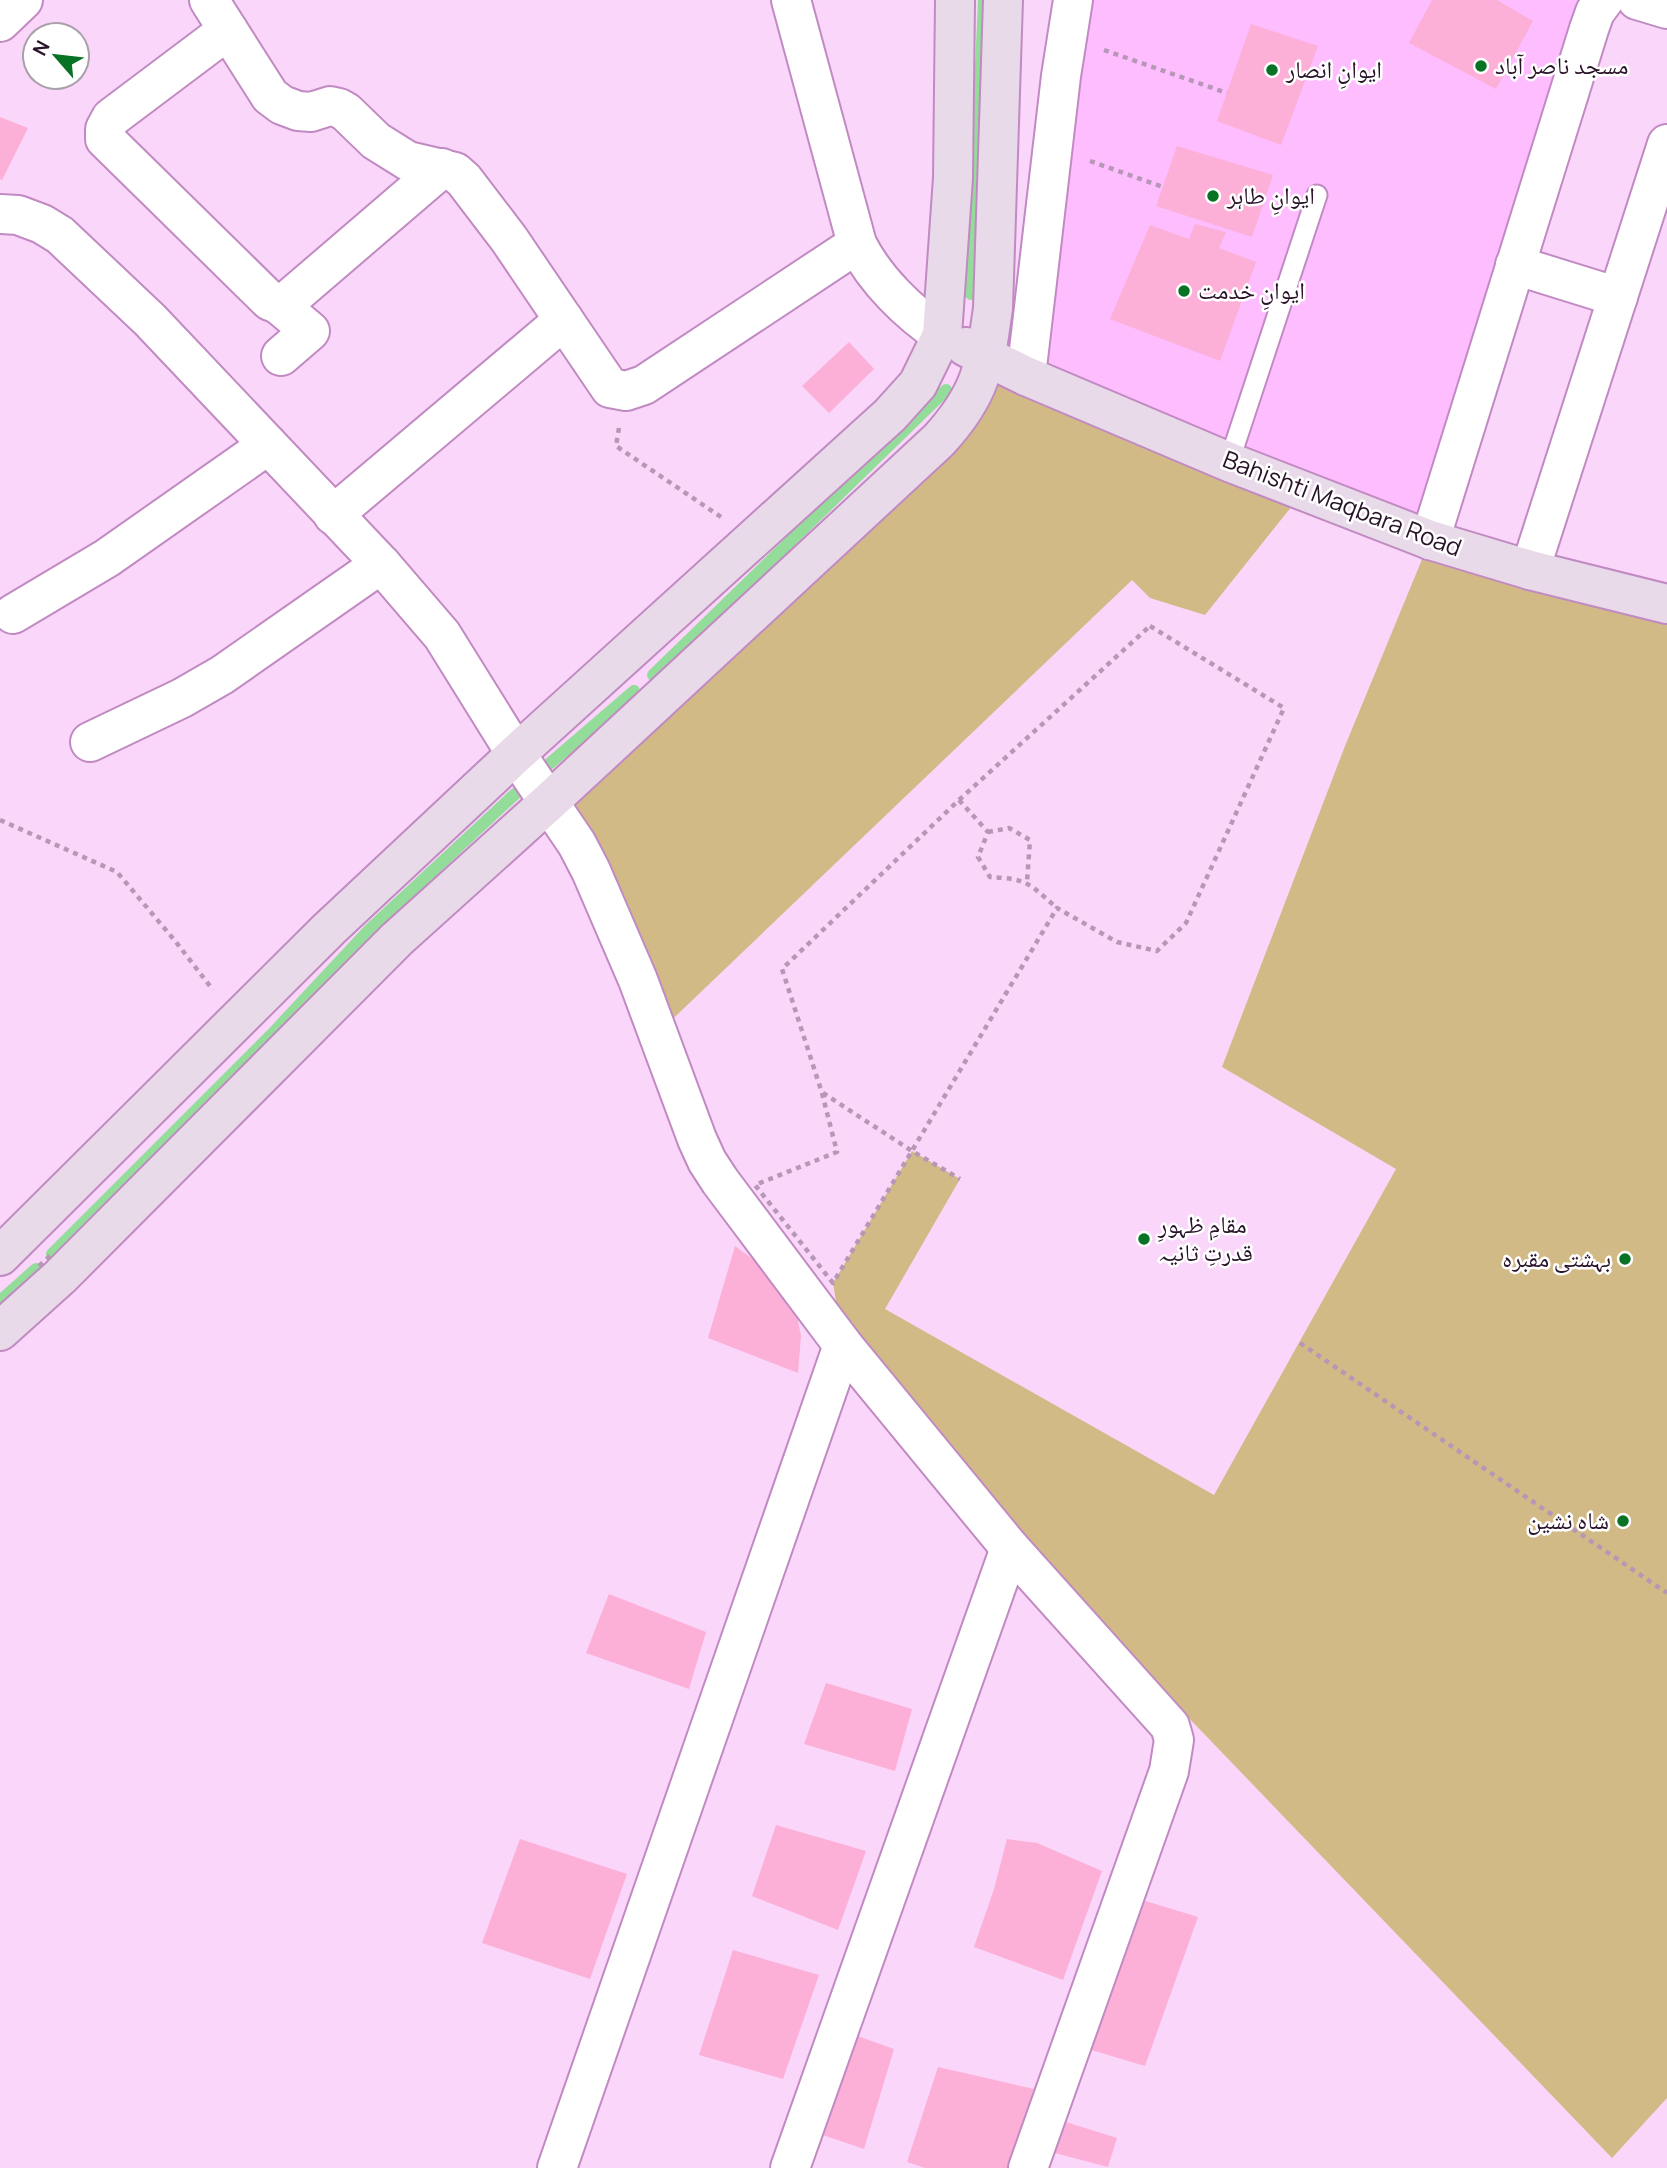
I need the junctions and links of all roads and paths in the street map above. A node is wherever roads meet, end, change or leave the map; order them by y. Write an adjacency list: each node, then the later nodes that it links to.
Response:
1 (23, 0): 10 (street)
2 (791, 0): 18 (street)
3 (955, 0): 23 (street)
4 (1003, 0): 25 (street)
5 (1604, 0): 19 (street)
6 (1637, 0): 7 (street)
7 (1667, 9)
8 (219, 15): 14 (street); 21 (street)
9 (1070, 18): 11 (path); 13 (street)
10 (0, 22)
11 (1227, 93)
12 (1667, 144): 20 (street)
13 (1053, 147): 15 (path); 26 (street)
14 (442, 168): 21 (street); 22 (street)
15 (1163, 187)
16 (1317, 195): 29 (lane)
17 (0, 214): 28 (street)
18 (862, 253): 23 (street); 27 (street)
19 (1515, 265): 20 (street); 32 (street)
20 (1618, 297): 34 (street)
21 (278, 304): 24 (street)
22 (564, 320): 27 (street); 30 (street)
23 (930, 327): 25 (street, Bahishti Maqbara Road); 31 (street)
24 (281, 356)
25 (986, 358): 26 (street, Bahishti Maqbara Road); 40 (street)
26 (1026, 376): 29 (street, Bahishti Maqbara Road)
27 (626, 391): 31 (path)
28 (268, 445): 30 (street); 36 (street)
29 (1229, 462): 32 (street, Bahishti Maqbara Road)
30 (333, 515): 33 (street)
31 (753, 540): 38 (street)
32 (1430, 540): 34 (street, Bahishti Maqbara Road)
33 (381, 564): 37 (street); 38 (street)
34 (1530, 570): 35 (street, Bahishti Maqbara Road)
35 (1667, 604)
36 (13, 614)
37 (90, 742)
38 (516, 754): 40 (street); 45 (street)
39 (959, 800): 42 (path); 44 (path); 46 (path)
40 (550, 801): 49 (street); 52 (street)
41 (0, 820): 45 (path)
42 (988, 832): 43 (path); 43 (path)
43 (1027, 882): 44 (path)
44 (1057, 908): 47 (path)
45 (237, 1022): 49 (street)
46 (822, 1093): 47 (path); 47 (path)
47 (912, 1151): 48 (path)
48 (960, 1179)
49 (35, 1258): 50 (street)
50 (0, 1331)
51 (1300, 1342): 54 (path)
52 (843, 1345): 53 (street); 55 (street)
53 (1010, 1548): 56 (street); 57 (street)
54 (1667, 1593)
55 (557, 2168)
56 (790, 2168)
57 (1028, 2168)

